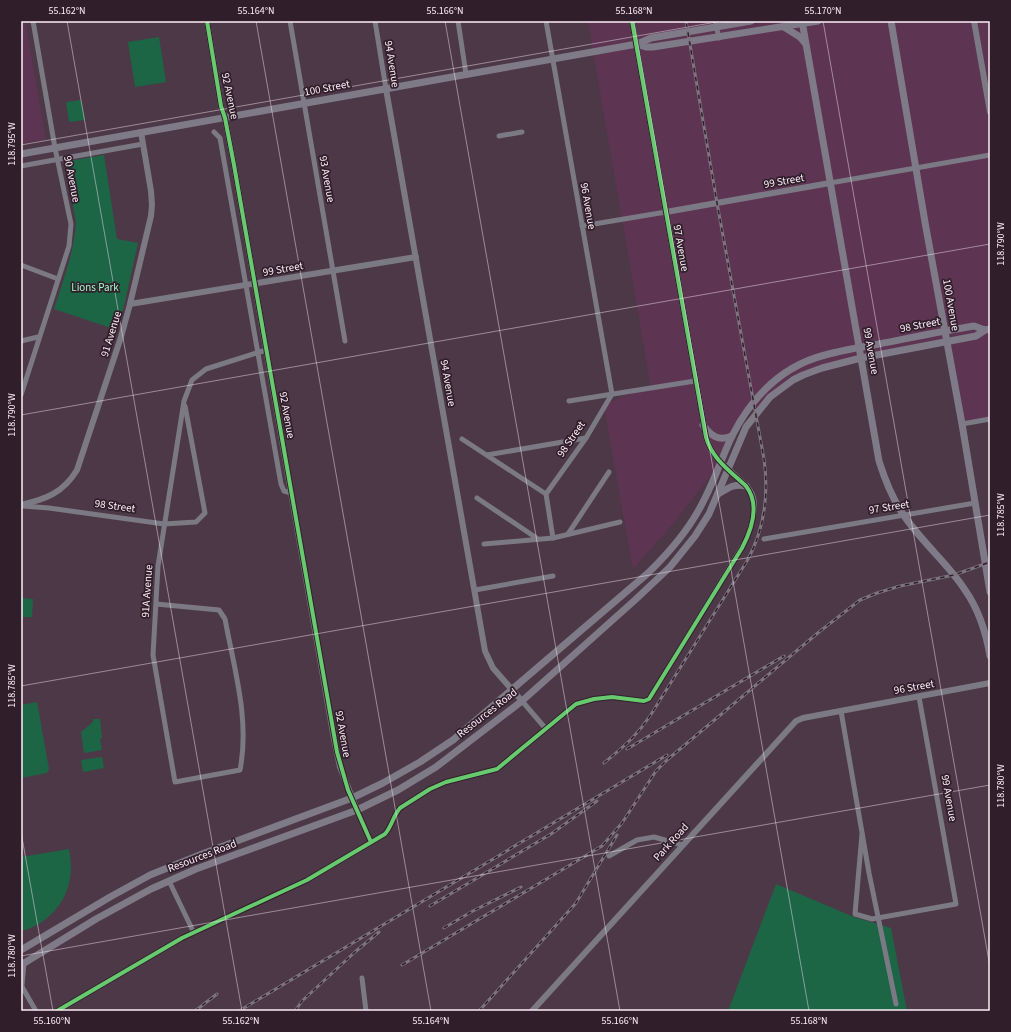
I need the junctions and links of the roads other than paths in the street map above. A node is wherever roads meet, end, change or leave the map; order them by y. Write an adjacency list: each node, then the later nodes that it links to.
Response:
1 (33, 21): 29 (street, 90 Avenue)
2 (206, 21): 23 (street, 92 Avenue)
3 (290, 21): 21 (street, 93 Avenue)
4 (375, 21): 20 (street, 94 Avenue)
5 (458, 21): 19 (street)
6 (546, 21): 18 (street, 96 Avenue)
7 (632, 21): 16 (street, 97 Avenue)
8 (751, 21): 13 (main road, 100 Street)
9 (818, 21): 12 (main road, 100 Street)
10 (891, 21): 34 (main road, 100 Avenue)
11 (974, 21): 22 (street)
12 (802, 22): 14 (main road, 100 Street); 17 (main road, 99 Avenue)
13 (716, 24): 15 (street); 16 (main road, 100 Street)
14 (784, 26): 15 (main road, 100 Street); 17 (main road)
15 (719, 38): 16 (main road, 100 Street)
16 (636, 44): 18 (main road, 100 Street); 36 (street, 97 Avenue)
17 (806, 44): 35 (main road, 99 Avenue)
18 (553, 59): 19 (main road, 100 Street); 37 (street, 96 Avenue)
19 (466, 74): 20 (main road, 100 Street)
20 (386, 89): 21 (main road, 100 Street); 38 (street, 94 Avenue)
21 (304, 104): 23 (main road, 100 Street); 40 (street, 93 Avenue)
22 (990, 112)
23 (225, 118): 24 (main road, 100 Street); 42 (street, 92 Avenue)
24 (140, 132): 28 (street, 91 Avenue); 29 (main road, 100 Street)
25 (214, 132): 43 (street, 92 Avenue)
26 (522, 132): 27 (street)
27 (499, 136)
28 (142, 144): 32 (street); 44 (street, 91 Avenue)
29 (55, 148): 30 (main road, 100 Street); 32 (street, 90 Avenue)
30 (21, 154)
31 (990, 155): 34 (street, 99 Street)
32 (58, 159): 33 (street); 41 (street, 90 Avenue)
33 (21, 166)
34 (916, 167): 35 (street, 99 Street); 46 (main road, 100 Avenue)
35 (830, 183): 36 (street, 99 Street); 51 (main road, 99 Avenue)
36 (666, 212): 37 (street, 99 Street); 55 (street, 97 Avenue)
37 (582, 226): 56 (street, 96 Avenue)
38 (416, 257): 40 (street, 99 Street); 86 (street, 94 Avenue)
39 (21, 265): 41 (street)
40 (333, 270): 42 (street, 99 Street); 49 (street, 93 Avenue)
41 (58, 279): 47 (street, 90 Avenue)
42 (255, 284): 43 (street, 99 Street); 52 (street, 92 Avenue)
43 (245, 285): 44 (street, 99 Street); 53 (street, 92 Avenue)
44 (130, 304): 76 (street, 91 Avenue)
45 (987, 329): 46 (main road, 98 Street); 50 (main road, 98 Street)
46 (944, 331): 50 (main road, 100 Avenue); 51 (main road, 98 Street)
47 (38, 337): 48 (street); 57 (street, 90 Avenue)
48 (21, 341)
49 (346, 341)
50 (946, 342): 54 (main road, 98 Street); 61 (main road, 100 Avenue)
51 (859, 347): 54 (main road, 99 Avenue); 63 (main road, Resources Road)
52 (266, 350): 53 (street, 91A Avenue); 71 (street, 92 Avenue)
53 (257, 352): 58 (street, 91A Avenue); 71 (street, 92 Avenue)
54 (861, 358): 68 (main road, Resources Road); 77 (main road, 99 Avenue)
55 (695, 381): 56 (street); 62 (street, 97 Avenue)
56 (612, 394): 59 (street); 64 (street, 98 Street)
57 (21, 395)
58 (184, 401): 79 (street, 91A Avenue); 79 (street, 98 Street)
59 (569, 401)
60 (990, 419): 61 (street)
61 (962, 424): 75 (main road, 100 Avenue)
62 (703, 425): 63 (main road); 67 (street, 97 Avenue)
63 (732, 436): 67 (main road, Resources Road)
64 (586, 438): 66 (street); 72 (street, 98 Street)
65 (462, 439): 66 (street)
66 (486, 455): 72 (street)
67 (720, 463): 68 (street, 97 Avenue); 91 (main road, Resources Road)
68 (729, 470): 70 (street); 73 (main road, Resources Road)
69 (610, 472): 80 (street)
70 (746, 486): 73 (main road); 95 (street)
71 (291, 493): 96 (street, 92 Avenue)
72 (546, 494): 81 (street)
73 (718, 495): 93 (main road, Resources Road)
74 (477, 498): 82 (street)
75 (975, 503): 77 (street, 97 Street); 87 (main road, 100 Avenue)
76 (21, 505): 79 (street, 98 Street)
77 (903, 515): 83 (street, 97 Street); 89 (main road, 99 Avenue)
78 (620, 522): 80 (street)
79 (164, 524): 88 (street, 91A Avenue)
80 (568, 534): 81 (street)
81 (553, 538): 82 (street)
82 (538, 539): 84 (street)
83 (764, 539)
84 (484, 544)
85 (553, 576): 86 (street)
86 (475, 590): 91 (street, 94 Avenue)
87 (990, 592)
88 (156, 604): 88 (street, 91A Avenue)
89 (990, 656)
90 (990, 683): 92 (street, 96 Street)
91 (511, 690): 93 (street, 94 Avenue); 96 (main road, Resources Road)
92 (919, 697): 94 (street, 96 Street); 103 (street, 99 Avenue)
93 (522, 700): 95 (street, 94 Avenue); 97 (main road, Resources Road)
94 (841, 711): 98 (street); 100 (street, Park Road)
95 (546, 729): 99 (street)
96 (352, 798): 97 (street, 92 Avenue); 105 (main road, Resources Road)
97 (357, 810): 99 (street); 102 (main road, Resources Road)
98 (862, 834): 103 (street); 103 (street)
99 (371, 842): 104 (street)
100 (682, 845): 101 (street); 113 (street, Park Road)
101 (609, 856)
102 (169, 881): 104 (street); 106 (main road, Resources Road)
103 (878, 918): 109 (street)
104 (194, 933): 111 (street)
105 (21, 950)
106 (22, 964): 108 (main road)
107 (362, 978): 112 (street)
108 (21, 985): 110 (street)
109 (896, 1004)
110 (36, 1011)
111 (57, 1011)
112 (366, 1011)
113 (532, 1011)

